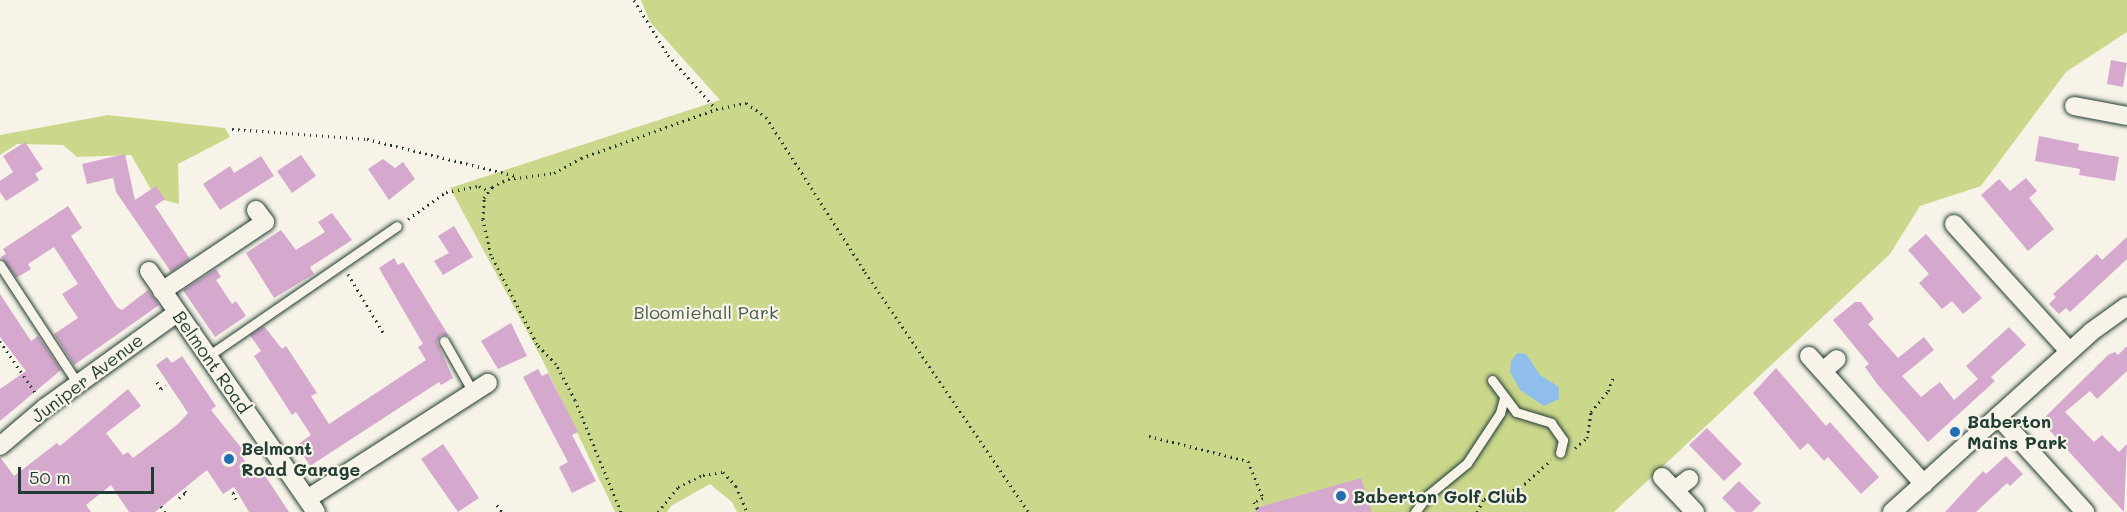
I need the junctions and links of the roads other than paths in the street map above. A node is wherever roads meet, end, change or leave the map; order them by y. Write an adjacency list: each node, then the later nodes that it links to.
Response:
1 (2074, 106): 2 (street)
2 (2127, 116)
3 (256, 210): 8 (street)
4 (397, 226): 13 (lane)
5 (1965, 228): 12 (street)
6 (0, 265): 18 (lane)
7 (149, 271): 8 (street, Belmont Road)
8 (162, 291): 10 (street, Belmont Road)
9 (2127, 306): 12 (street)
10 (177, 313): 13 (street, Belmont Road); 18 (street, Juniper Avenue)
11 (444, 341): 19 (lane)
12 (2069, 351): 23 (street)
13 (208, 356): 28 (street, Belmont Road)
14 (1809, 356): 16 (street)
15 (1837, 358): 16 (street)
16 (1822, 371): 27 (street)
17 (1492, 380): 20 (lane)
18 (78, 384): 24 (street, Juniper Avenue)
19 (481, 388): 28 (street)
20 (1504, 398): 21 (lane); 22 (lane)
21 (1516, 412): 22 (lane); 25 (lane)
22 (1500, 413): 29 (lane)
23 (1998, 416): 27 (street); 32 (street)
24 (0, 446)
25 (1560, 453)
26 (1662, 477): 30 (street)
27 (1924, 484): 31 (street)
28 (311, 506)
29 (1415, 512)
30 (1695, 512)
31 (1892, 512)
32 (2085, 512)

